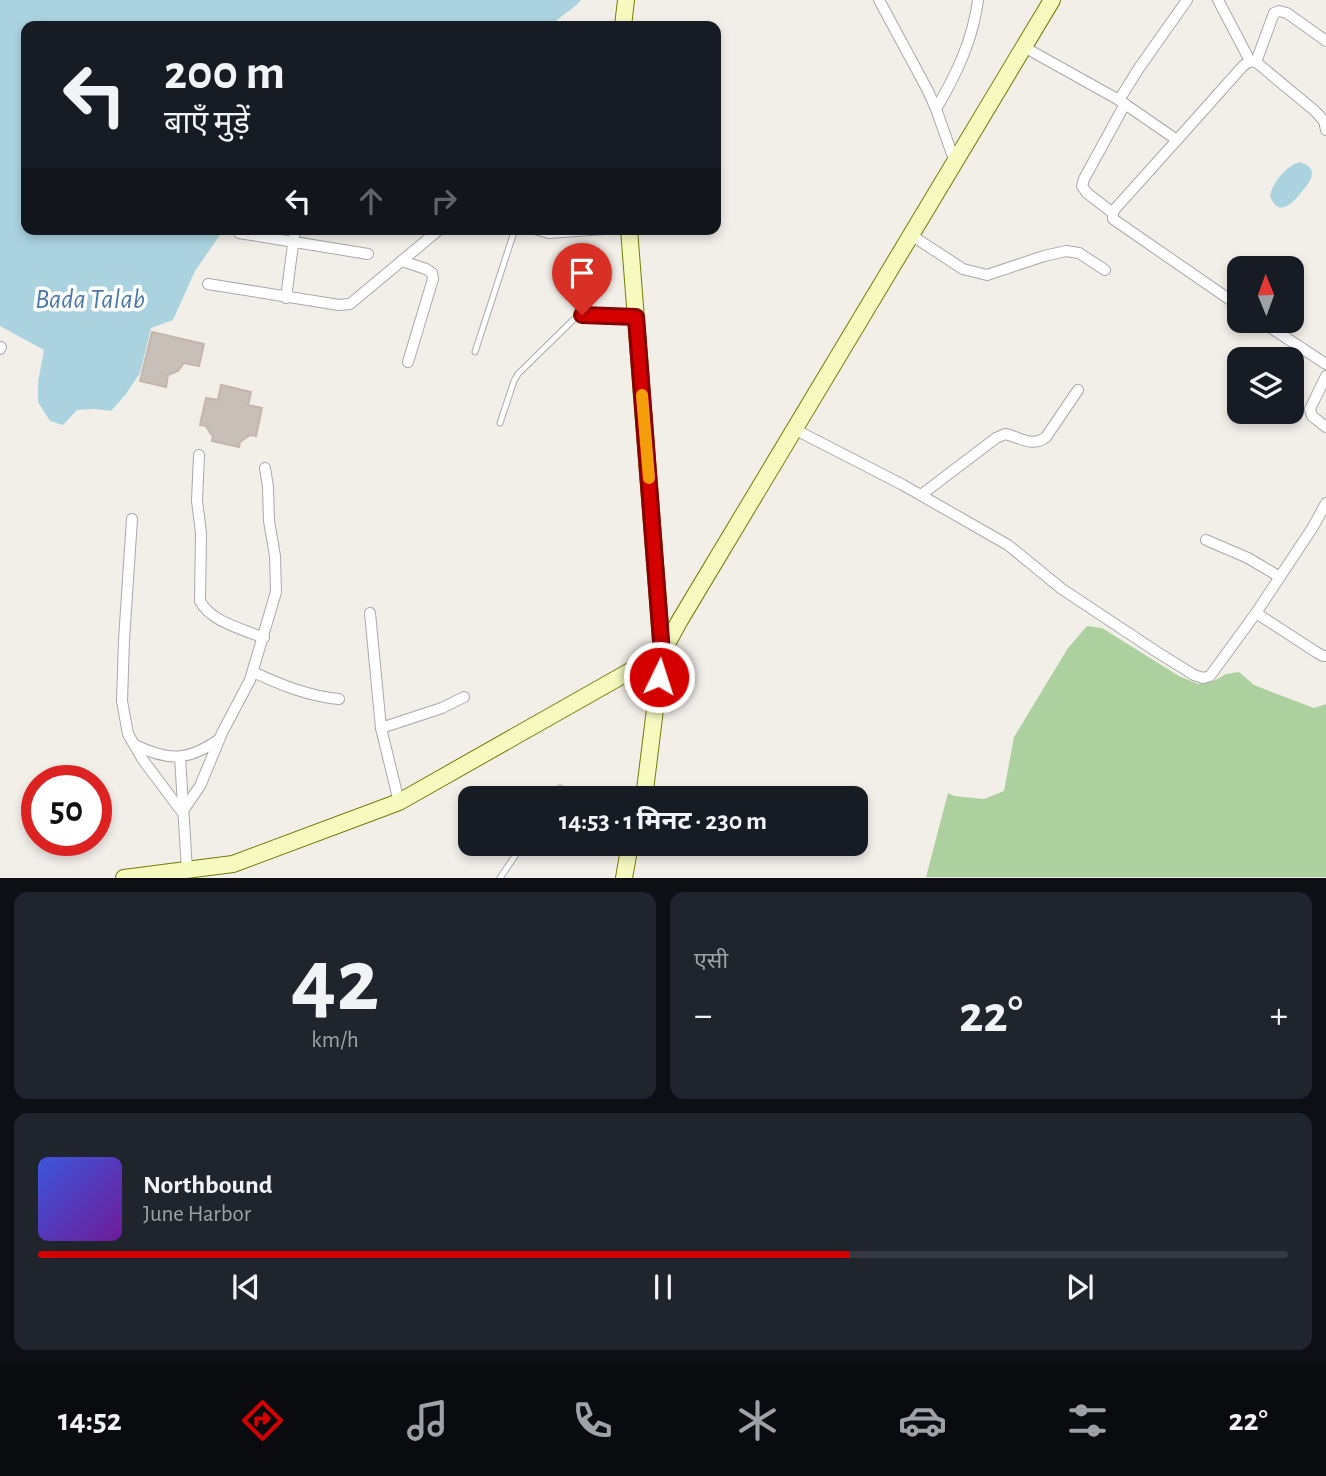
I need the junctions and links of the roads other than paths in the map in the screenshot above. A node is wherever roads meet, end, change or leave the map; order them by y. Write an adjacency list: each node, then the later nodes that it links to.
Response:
1 (625, 0): 7 (street)
2 (880, 0): 12 (street)
3 (978, 0): 12 (street)
4 (1052, 0): 9 (street)
5 (1187, 0): 11 (street)
6 (1218, 0): 10 (street)
7 (623, 21)
8 (1326, 41): 10 (street)
9 (1024, 47): 11 (street); 15 (street)
10 (1253, 62): 13 (street); 14 (street)
11 (1122, 102): 14 (street); 16 (street)
12 (936, 109): 15 (street)
13 (1326, 130)
14 (1177, 140): 16 (street)
15 (957, 159): 22 (street)
16 (1113, 213): 29 (street)
17 (250, 235): 23 (street)
18 (294, 235): 23 (street)
19 (433, 235): 25 (street)
20 (513, 235): 32 (lane)
21 (629, 235): 30 (street)
22 (911, 235): 26 (street); 39 (street)
23 (293, 243): 24 (street); 28 (street)
24 (368, 254)
25 (402, 261): 28 (street); 33 (street)
26 (1105, 270)
27 (208, 284): 28 (street)
28 (286, 298)
29 (1227, 298)
30 (636, 317): 37 (lane); 50 (street)
31 (1279, 333): 34 (street)
32 (475, 352)
33 (408, 362)
34 (1326, 364)
35 (1326, 376): 38 (street)
36 (1078, 390): 42 (street)
37 (500, 423)
38 (1326, 427)
39 (794, 429): 42 (street); 50 (street)
40 (199, 455): 49 (street)
41 (265, 468): 49 (street)
42 (921, 495): 48 (street)
43 (1326, 503): 46 (street)
44 (132, 519): 57 (street)
45 (1206, 540): 46 (street)
46 (1280, 577): 48 (street)
47 (370, 613): 55 (street)
48 (1256, 613): 51 (street)
49 (264, 638): 52 (street)
50 (662, 653): 59 (street); 60 (street)
51 (1326, 656)
52 (253, 672): 54 (street); 56 (street)
53 (464, 697): 55 (street)
54 (340, 699)
55 (382, 728): 60 (street)
56 (220, 738): 58 (street); 61 (street)
57 (134, 745): 58 (street); 61 (street)
58 (180, 757): 61 (street)
59 (645, 786)
60 (399, 802): 66 (street)
61 (183, 812): 65 (street)
62 (515, 856): 68 (lane)
63 (628, 856): 69 (street)
64 (639, 856): 70 (street)
65 (187, 870): 66 (street); 67 (street)
66 (233, 871)
67 (124, 877)
68 (500, 877)
69 (624, 877)
70 (635, 877)

